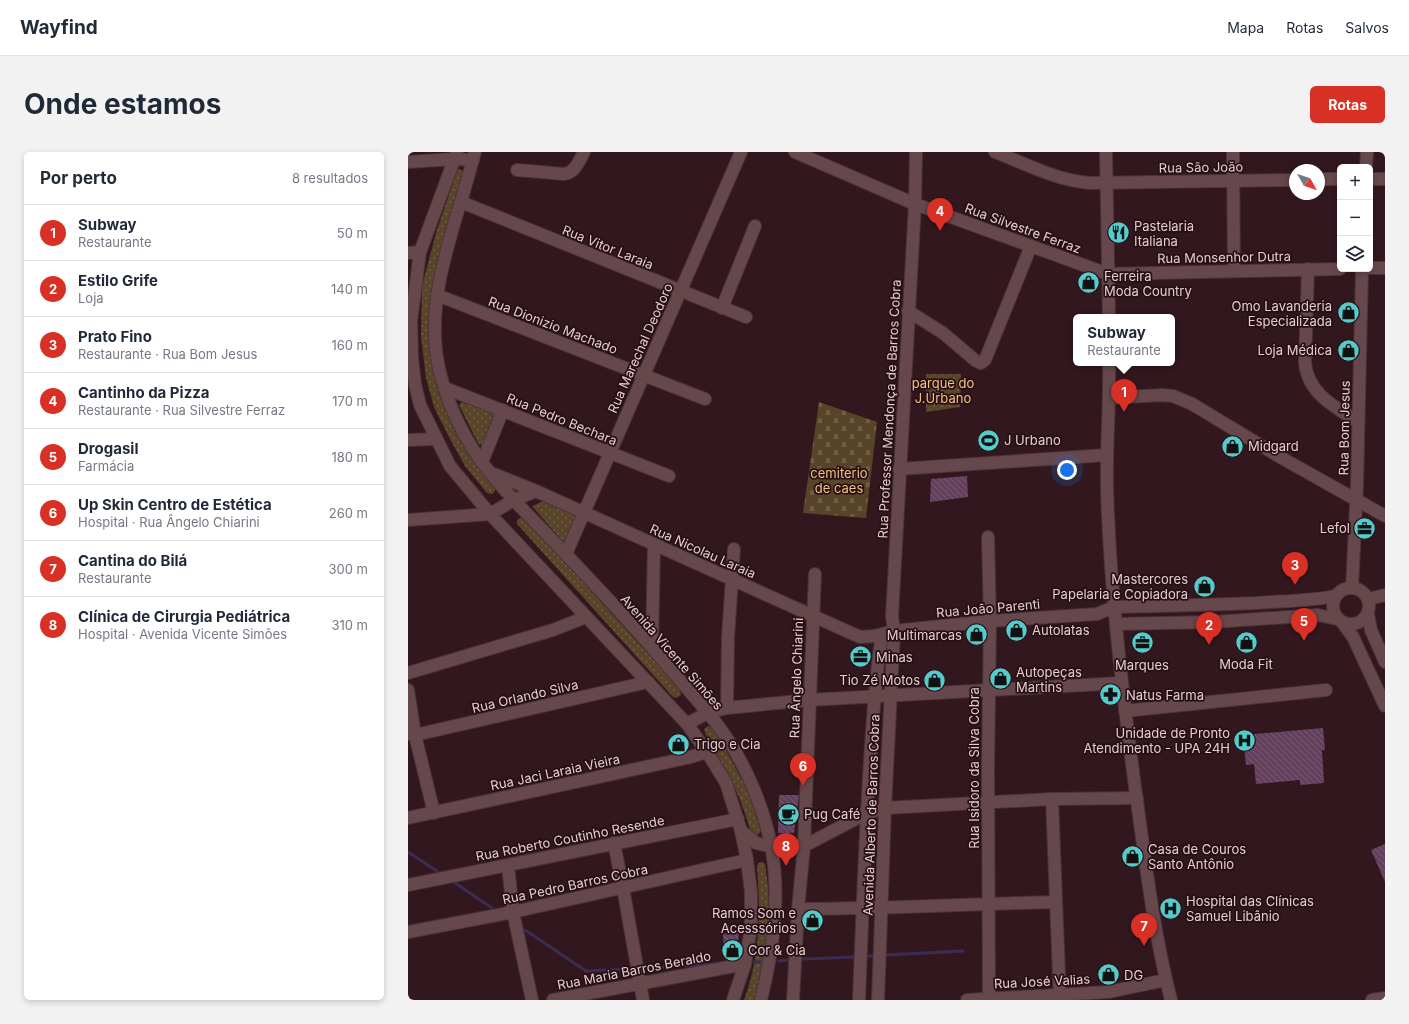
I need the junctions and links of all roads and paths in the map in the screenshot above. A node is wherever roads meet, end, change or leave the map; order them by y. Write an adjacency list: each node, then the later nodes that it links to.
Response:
1 (584, 152): 13 (street)
2 (741, 152): 33 (street, Rua Marechal Deodoro)
3 (796, 152): 22 (street, Rua Silvestre Ferraz)
4 (916, 152): 22 (street, Rua Professor Mendonça de Barros Cobra)
5 (995, 152): 20 (street, Rua São João)
6 (1106, 152): 20 (street)
7 (1233, 152): 19 (street)
8 (1367, 152): 12 (street)
9 (456, 155): 10 (street, Avenida Vicente Simões); 11 (street, Avenida Vicente Simões); 25 (street)
10 (474, 156): 21 (street, Avenida Vicente Simões)
11 (408, 162)
12 (1366, 164)
13 (517, 170)
14 (1337, 179): 18 (street)
15 (1373, 179): 16 (street)
16 (1385, 179)
17 (1289, 180): 19 (street, Rua São João)
18 (1325, 180)
19 (1234, 181): 20 (street, Rua São João); 30 (street)
20 (1106, 182): 32 (street)
21 (461, 202): 33 (street, Rua Vitor Laraia); 34 (street, Avenida Vicente Simões)
22 (915, 204): 24 (street, Rua Silvestre Ferraz); 36 (street, Rua Professor Mendonça de Barros Cobra)
23 (755, 226): 35 (street)
24 (1031, 246): 32 (street, Rua Silvestre Ferraz); 36 (street)
25 (414, 253): 39 (street)
26 (1373, 268): 27 (street)
27 (1385, 268)
28 (1308, 269): 29 (street, Rua Monsenhor Dutra); 30 (street, Rua Monsenhor Dutra); 46 (street)
29 (1337, 269)
30 (1234, 271): 32 (street, Rua Monsenhor Dutra)
31 (1362, 272): 46 (street, Rua Bom Jesus)
32 (1108, 274): 37 (street)
33 (680, 291): 35 (street, Rua Vitor Laraia); 41 (street, Rua Marechal Deodoro)
34 (437, 295): 41 (street, Rua Dionizio Machado); 42 (street, Avenida Vicente Simões)
35 (722, 308): 38 (street, Rua Vitor Laraia)
36 (908, 311): 52 (street, Rua Professor Mendonça de Barros Cobra)
37 (1109, 314)
38 (746, 317)
39 (410, 358): 47 (street)
40 (1110, 366): 43 (street)
41 (644, 375): 44 (street, Rua Dionizio Machado); 49 (street, Rua Marechal Deodoro)
42 (445, 388): 45 (street, Rua Pedro Bechara); 51 (street, Avenida Vicente Simões)
43 (1110, 398): 50 (street); 57 (street)
44 (705, 399)
45 (503, 410): 49 (street, Rua Pedro Bechara); 51 (street)
46 (1358, 422): 57 (street, Rua Bom Jesus)
47 (436, 439): 48 (street); 59 (street)
48 (408, 440)
49 (610, 453): 54 (street, Rua Pedro Bechara); 58 (street, Rua Marechal Deodoro)
50 (1107, 455): 52 (street); 72 (street)
51 (482, 462): 53 (street, Avenida Vicente Simões)
52 (899, 469): 80 (street, Rua Professor Mendonça de Barros Cobra)
53 (490, 473): 55 (street, Rua Nicolau Laraia); 56 (street, Avenida Vicente Simões)
54 (669, 476)
55 (536, 491): 56 (street); 58 (street, Rua Nicolau Laraia)
56 (514, 500): 59 (street); 65 (street, Avenida Vicente Simões)
57 (1356, 500): 60 (street); 68 (street, Rua Bom Jesus)
58 (584, 512): 63 (street, Rua Nicolau Laraia); 65 (street, Rua Marechal Deodoro)
59 (490, 514): 61 (street); 76 (street)
60 (1385, 516)
61 (408, 520)
62 (988, 537): 78 (street, Rua Isidoro da Silva Cobra)
63 (654, 545): 67 (street, Rua Nicolau Laraia); 81 (street)
64 (734, 549): 67 (street)
65 (566, 554): 81 (street, Avenida Vicente Simões)
66 (815, 574): 75 (street, Rua Ângelo Chiarini)
67 (732, 580): 75 (street, Rua Nicolau Laraia); 93 (street)
68 (1352, 588): 69 (street); 71 (street)
69 (1336, 596): 72 (street); 77 (street)
70 (1385, 596): 71 (street)
71 (1368, 599): 74 (street)
72 (1114, 607): 73 (street, Rua João Parenti); 79 (street)
73 (1098, 614): 78 (street, Rua João Parenti); 79 (street)
74 (1368, 614): 77 (street); 82 (street)
75 (813, 616): 80 (street, Rua Nicolau Laraia); 91 (street, Rua Ângelo Chiarini)
76 (586, 617): 83 (street); 84 (street)
77 (1340, 620): 79 (street); 92 (street)
78 (990, 621): 80 (street, Rua João Parenti); 87 (street, Rua Isidoro da Silva Cobra)
79 (1116, 624): 85 (street)
80 (888, 633): 89 (street, Avenida Alberto de Barros Cobra); 90 (street, Avenida Alberto de Barros Cobra)
81 (652, 647): 95 (street, Avenida Vicente Simões)
82 (1385, 662)
83 (408, 673)
84 (648, 682): 96 (street); 97 (street, Rua Orlando Silva)
85 (1121, 683): 87 (street); 94 (street)
86 (408, 690): 97 (street)
87 (988, 690): 89 (street); 101 (street, Rua Isidoro da Silva Cobra)
88 (1326, 690): 94 (street)
89 (890, 695): 90 (street); 102 (street, Avenida Alberto de Barros Cobra)
90 (874, 696): 91 (street); 104 (street, Avenida Alberto de Barros Cobra)
91 (809, 700): 93 (street); 110 (street, Rua Ângelo Chiarini)
92 (1385, 706)
93 (727, 708): 95 (street)
94 (1125, 711): 99 (street)
95 (707, 713): 96 (street); 109 (street, Avenida Vicente Simões)
96 (687, 724): 98 (street)
97 (412, 734): 103 (street)
98 (707, 752): 103 (street, Rua Jaci Laraia Vieira); 106 (street)
99 (1137, 798): 100 (street); 123 (street)
100 (1052, 799): 101 (street); 115 (street)
101 (988, 802): 102 (street); 116 (street, Rua Isidoro da Silva Cobra)
102 (885, 808): 104 (street); 117 (street, Avenida Alberto de Barros Cobra)
103 (434, 813): 105 (street, Rua Jaci Laraia Vieira)
104 (867, 813): 110 (street); 119 (street, Avenida Alberto de Barros Cobra)
105 (408, 818)
106 (738, 819): 107 (street); 108 (street, Rua Roberto Coutinho Resende)
107 (742, 831): 109 (street); 111 (street)
108 (614, 843): 112 (street, Rua Roberto Coutinho Resende); 114 (street)
109 (771, 846): 110 (street); 132 (street, Avenida Vicente Simões)
110 (804, 846): 118 (street, Rua Ângelo Chiarini)
111 (747, 860): 114 (street, Rua Pedro Barros Cobra); 122 (street)
112 (508, 866): 113 (street, Rua Roberto Coutinho Resende); 120 (street)
113 (408, 885)
114 (623, 888): 120 (street, Rua Pedro Barros Cobra); 124 (street)
115 (1056, 902): 116 (street); 125 (street)
116 (988, 903): 117 (street); 127 (street, Rua Isidoro da Silva Cobra)
117 (881, 907): 119 (street); 135 (street, Avenida Alberto de Barros Cobra)
118 (798, 909): 119 (street); 133 (street, Rua Ângelo Chiarini)
119 (863, 909): 134 (street, Avenida Alberto de Barros Cobra)
120 (513, 912): 121 (street, Rua Pedro Barros Cobra); 128 (street)
121 (408, 932)
122 (744, 964): 124 (street, Rua Maria Barros Beraldo); 131 (street)
123 (1166, 980): 125 (street, Rua José Valias); 137 (street)
124 (640, 984): 129 (street, Rua Maria Barros Beraldo); 130 (street)
125 (1059, 997): 127 (street, Rua José Valias)
126 (1385, 998): 138 (street)
127 (989, 999): 136 (street, Rua José Valias)
128 (532, 1000)
129 (553, 1000)
130 (643, 1000)
131 (733, 1000)
132 (761, 1000)
133 (793, 1000)
134 (858, 1000)
135 (878, 1000)
136 (967, 1000)
137 (1171, 1000)
138 (1372, 1000)

